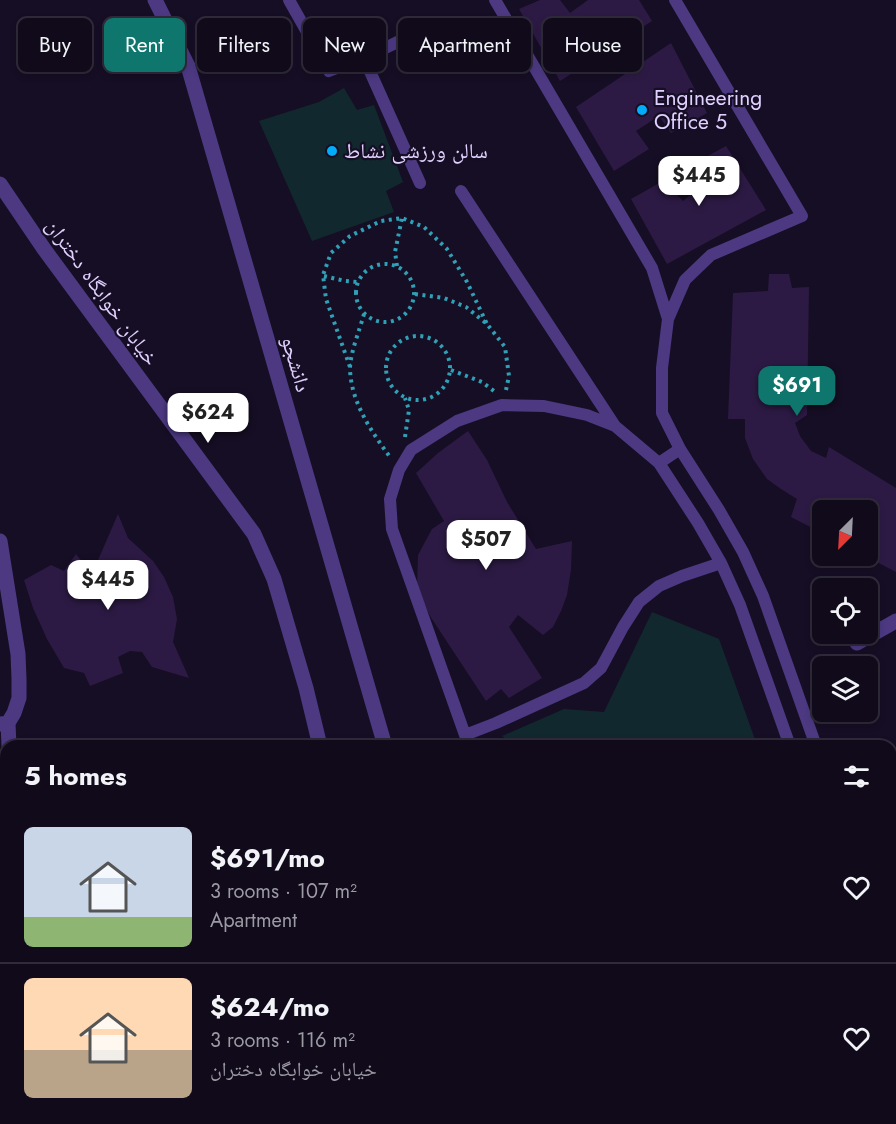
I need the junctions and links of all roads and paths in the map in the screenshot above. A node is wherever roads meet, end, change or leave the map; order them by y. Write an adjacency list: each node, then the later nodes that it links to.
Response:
1 (155, 0): 32 (street, دانشجو)
2 (289, 0): 5 (lane)
3 (495, 0): 16 (lane)
4 (675, 0): 16 (lane)
5 (303, 25)
6 (370, 72): 7 (lane)
7 (420, 183)
8 (0, 184): 31 (street, خیابان خوابگاه دختران)
9 (461, 191): 21 (lane)
10 (402, 218): 11 (path); 12 (path); 17 (path)
11 (397, 266): 13 (path); 14 (path)
12 (323, 275): 13 (path); 18 (path)
13 (358, 282): 15 (path)
14 (415, 294): 15 (path); 17 (path)
15 (364, 314): 18 (path)
16 (668, 319): 22 (lane)
17 (487, 324): 20 (path)
18 (350, 367): 24 (path)
19 (451, 370): 19 (path); 20 (path)
20 (502, 405): 21 (lane); 24 (lane)
21 (615, 426): 23 (lane)
22 (680, 449): 23 (lane); 34 (lane)
23 (659, 463): 26 (lane)
24 (399, 470): 26 (lane)
25 (0, 541): 29 (street)
26 (721, 563): 33 (lane)
27 (896, 621): 28 (street)
28 (878, 631)
29 (4, 723): 30 (street)
30 (8, 740)
31 (319, 740)
32 (383, 740)
33 (788, 740)
34 (814, 740)

